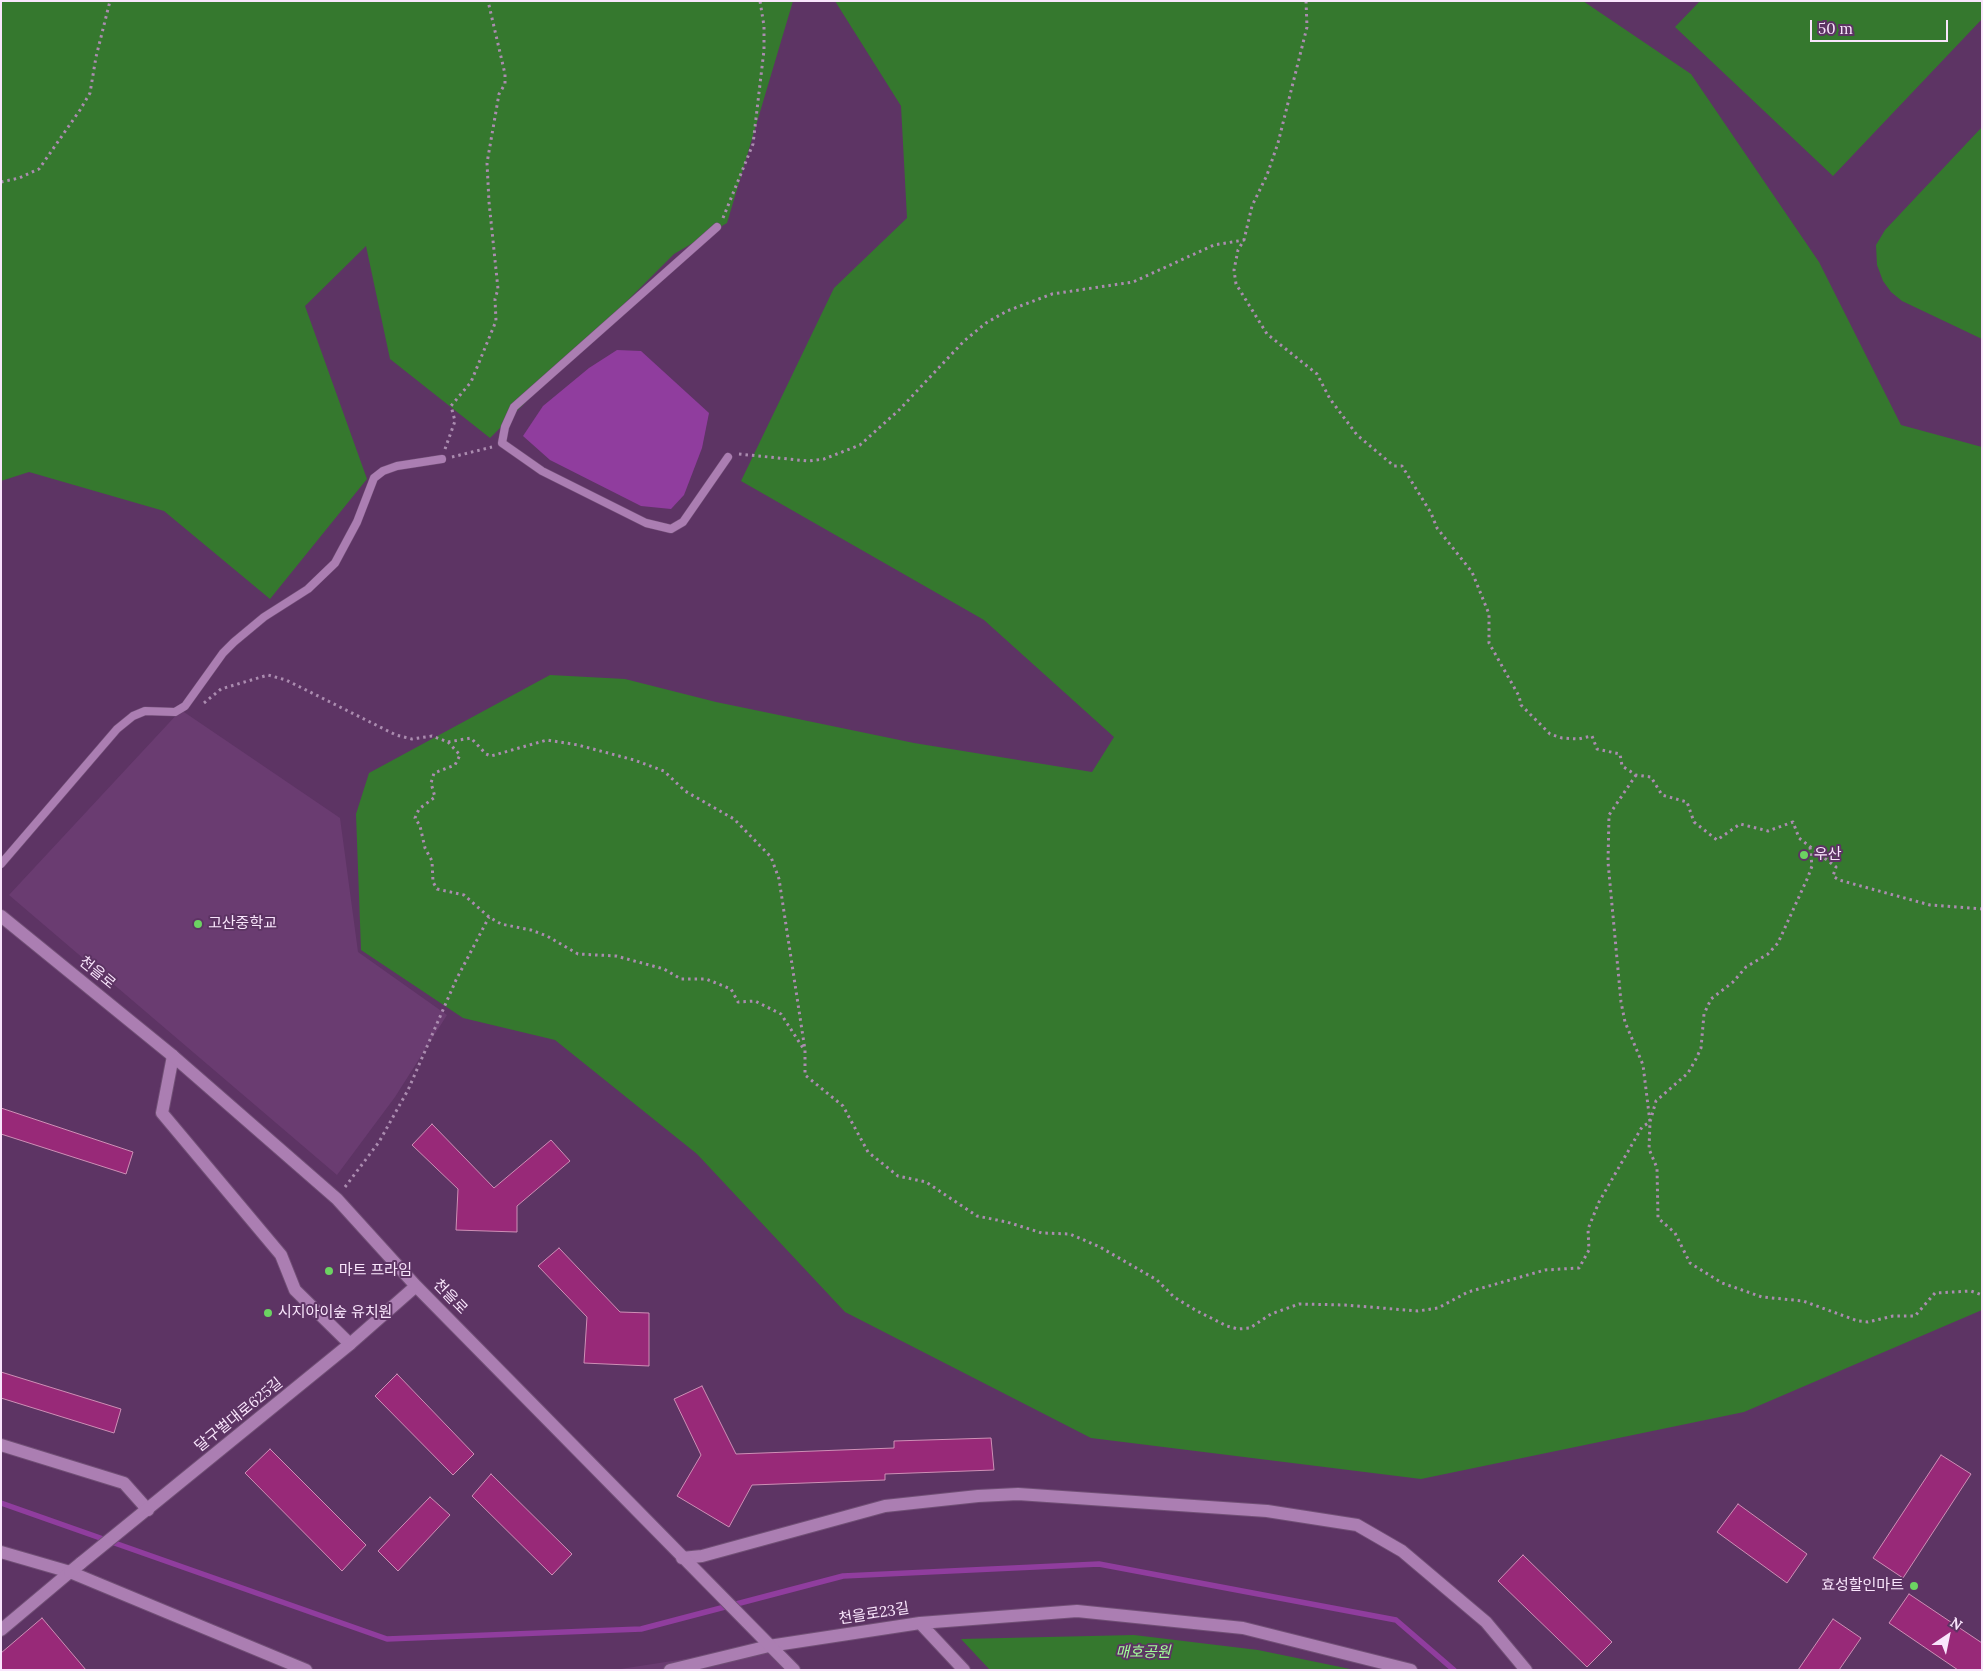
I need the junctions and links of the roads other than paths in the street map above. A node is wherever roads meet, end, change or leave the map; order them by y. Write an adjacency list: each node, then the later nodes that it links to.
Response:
1 (717, 226): 2 (lane)
2 (728, 457)
3 (442, 459): 4 (lane)
4 (1, 864)
5 (1, 916): 6 (street, 천을로)
6 (173, 1056): 7 (street, 천을로); 8 (street)
7 (416, 1286): 8 (street, 달구벌대로625길); 12 (street, 천을로)
8 (350, 1344): 10 (street, 달구벌대로625길)
9 (1, 1445): 10 (street)
10 (148, 1510): 13 (street, 달구벌대로625길)
11 (1, 1552): 13 (street)
12 (682, 1558): 16 (street, 천을로); 22 (street)
13 (70, 1572): 15 (street); 17 (street)
14 (920, 1623): 16 (street, 천을로23길); 20 (street, 천을로23길); 21 (street)
15 (1, 1630)
16 (769, 1646): 18 (street, 천을로23길); 19 (street)
17 (306, 1670)
18 (670, 1670)
19 (794, 1670)
20 (964, 1670)
21 (1411, 1670)
22 (1526, 1670)

